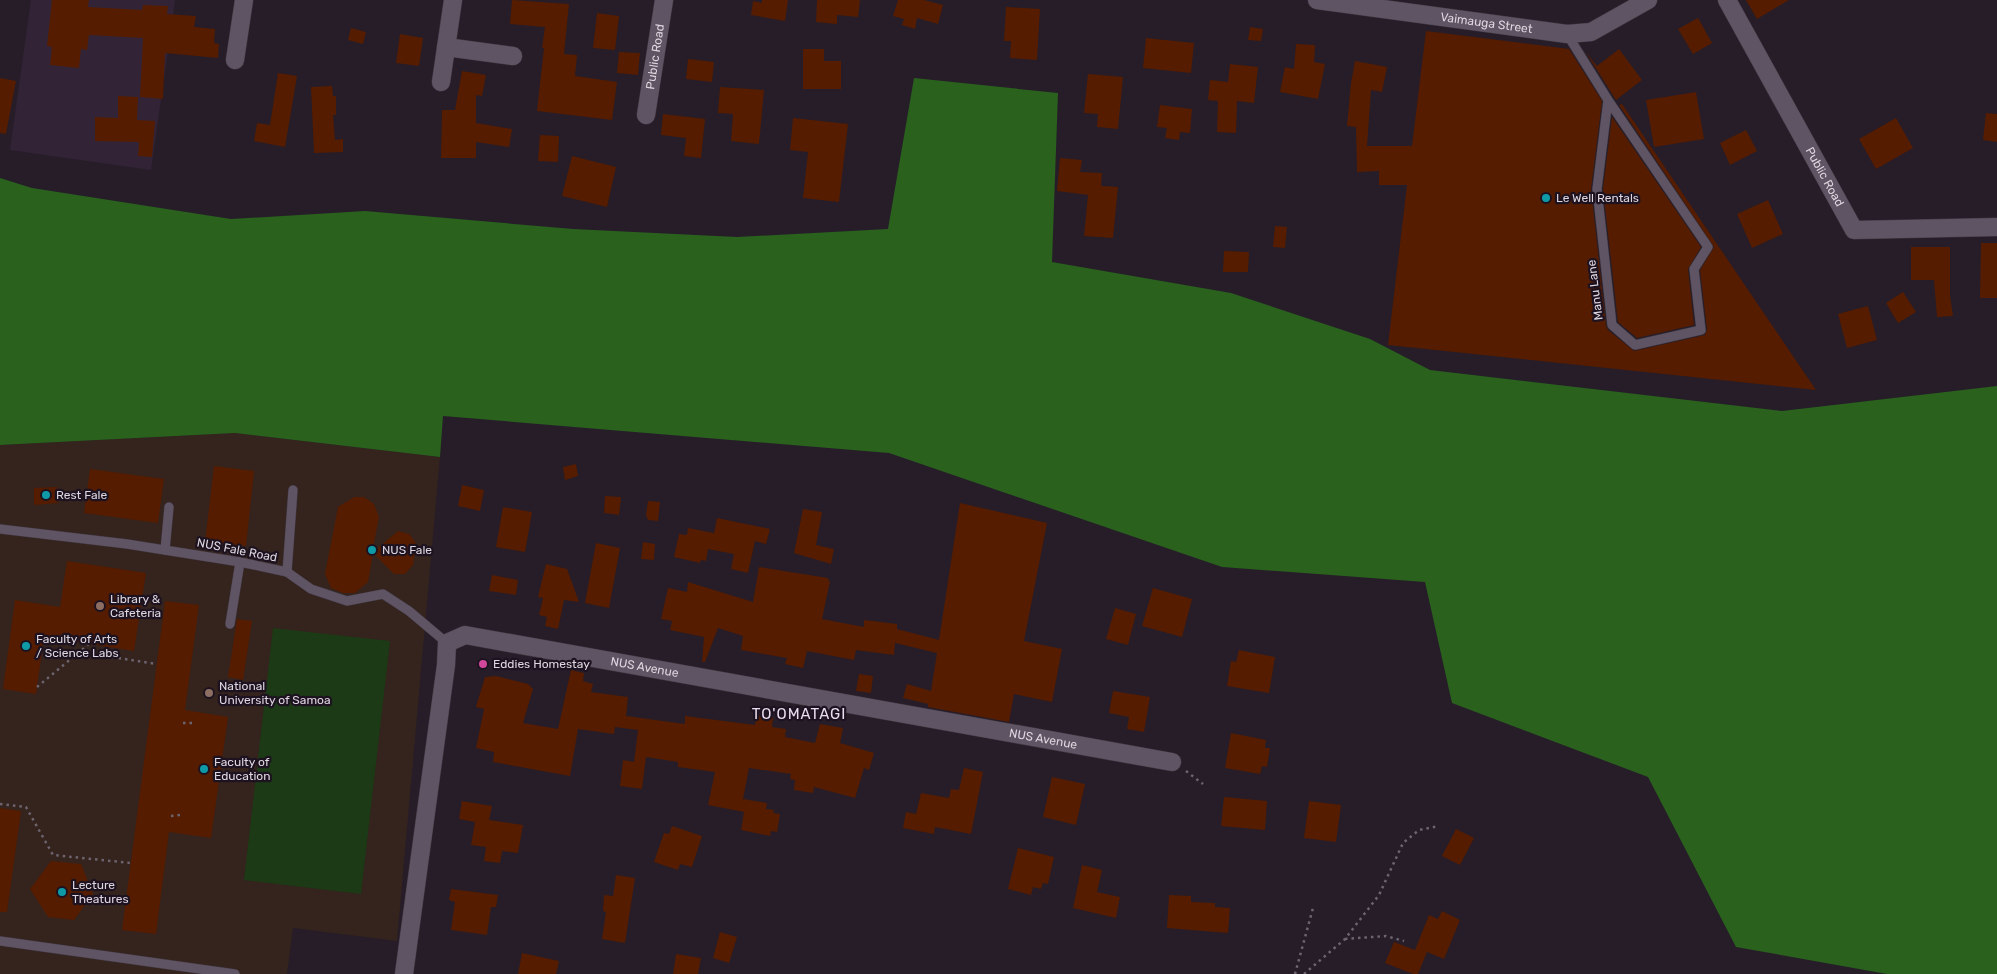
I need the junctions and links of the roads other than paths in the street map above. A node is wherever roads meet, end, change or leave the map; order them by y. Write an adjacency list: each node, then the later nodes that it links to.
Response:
1 (244, 0): 10 (street)
2 (453, 0): 8 (street)
3 (664, 0): 13 (street, Public Road)
4 (1317, 0): 7 (street, Vaimauga Street)
5 (1648, 0): 7 (street, Vaimauga Street)
6 (1727, 0): 14 (street, Public Road)
7 (1567, 34): 12 (lane, Manu Lane)
8 (446, 47): 9 (street); 11 (street)
9 (513, 56)
10 (236, 60)
11 (441, 82)
12 (1608, 100): 12 (lane, Manu Lane)
13 (646, 114)
14 (1997, 227)
15 (293, 490): 20 (lane)
16 (169, 507): 18 (lane)
17 (0, 529): 18 (lane, NUS Fale Road)
18 (165, 550): 19 (lane, NUS Fale Road)
19 (240, 562): 20 (lane, NUS Fale Road); 21 (lane)
20 (287, 572): 22 (lane, NUS Fale Road)
21 (230, 624)
22 (447, 643): 23 (street, NUS Avenue); 26 (street)
23 (1172, 762)
24 (0, 941): 25 (lane)
25 (235, 974)
26 (404, 974)

